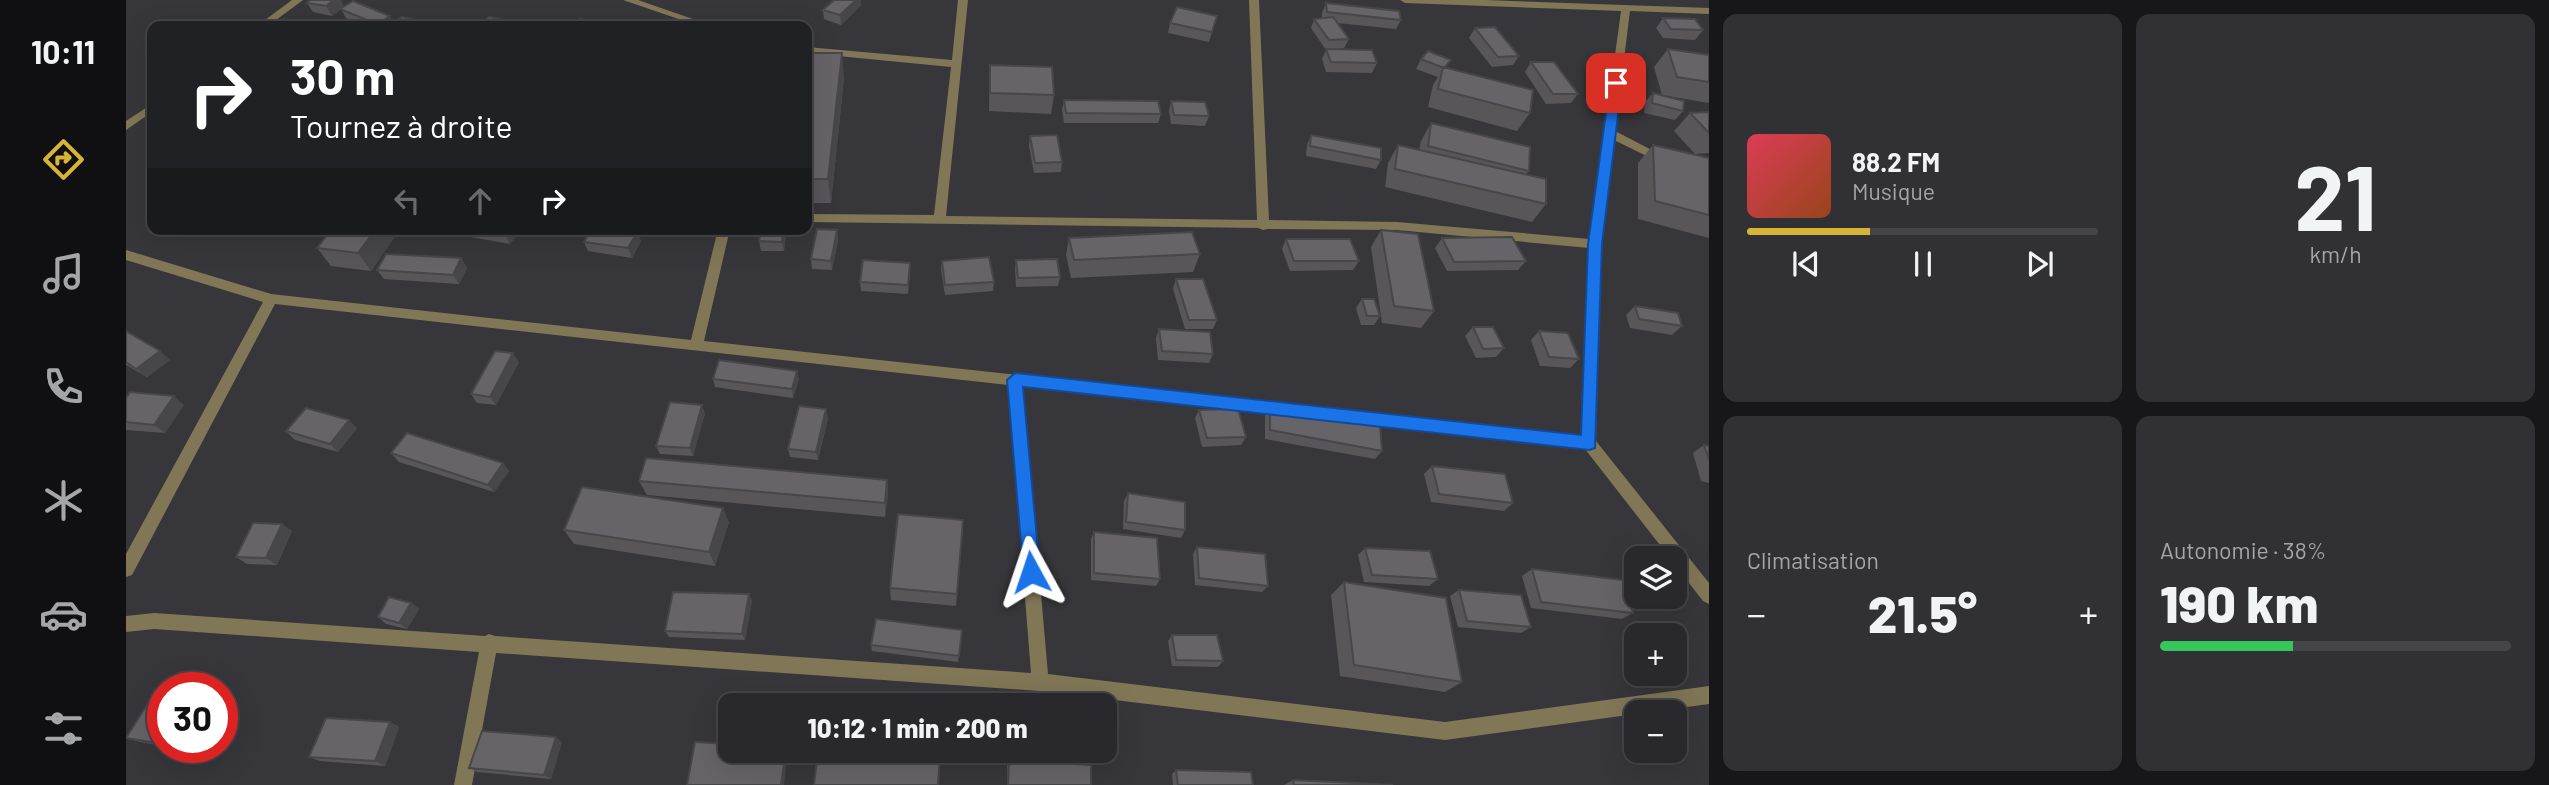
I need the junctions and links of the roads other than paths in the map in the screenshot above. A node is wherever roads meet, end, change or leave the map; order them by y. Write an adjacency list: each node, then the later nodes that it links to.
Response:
1 (298, 0): 8 (street)
2 (628, 0): 9 (street)
3 (963, 0): 11 (street)
4 (1254, 0): 18 (street)
5 (1405, 0): 6 (street)
6 (1626, 8): 7 (street); 14 (street)
7 (1709, 11)
8 (269, 21)
9 (693, 21)
10 (812, 50): 11 (street)
11 (957, 64): 17 (street)
12 (147, 111): 13 (street)
13 (126, 126)
14 (1610, 133): 15 (street); 20 (street)
15 (1672, 163)
16 (812, 218): 17 (street)
17 (940, 220): 18 (street)
18 (1263, 226): 20 (street)
19 (723, 235): 23 (street)
20 (1595, 244): 25 (street)
21 (126, 255): 22 (street)
22 (271, 299): 23 (street); 26 (street)
23 (696, 345): 24 (street)
24 (1015, 380): 25 (street); 30 (street)
25 (1589, 443): 27 (street)
26 (126, 570)
27 (1709, 596)
28 (126, 624): 29 (street)
29 (489, 642): 30 (street); 32 (street)
30 (1040, 682): 31 (street)
31 (1709, 695)
32 (463, 785)

